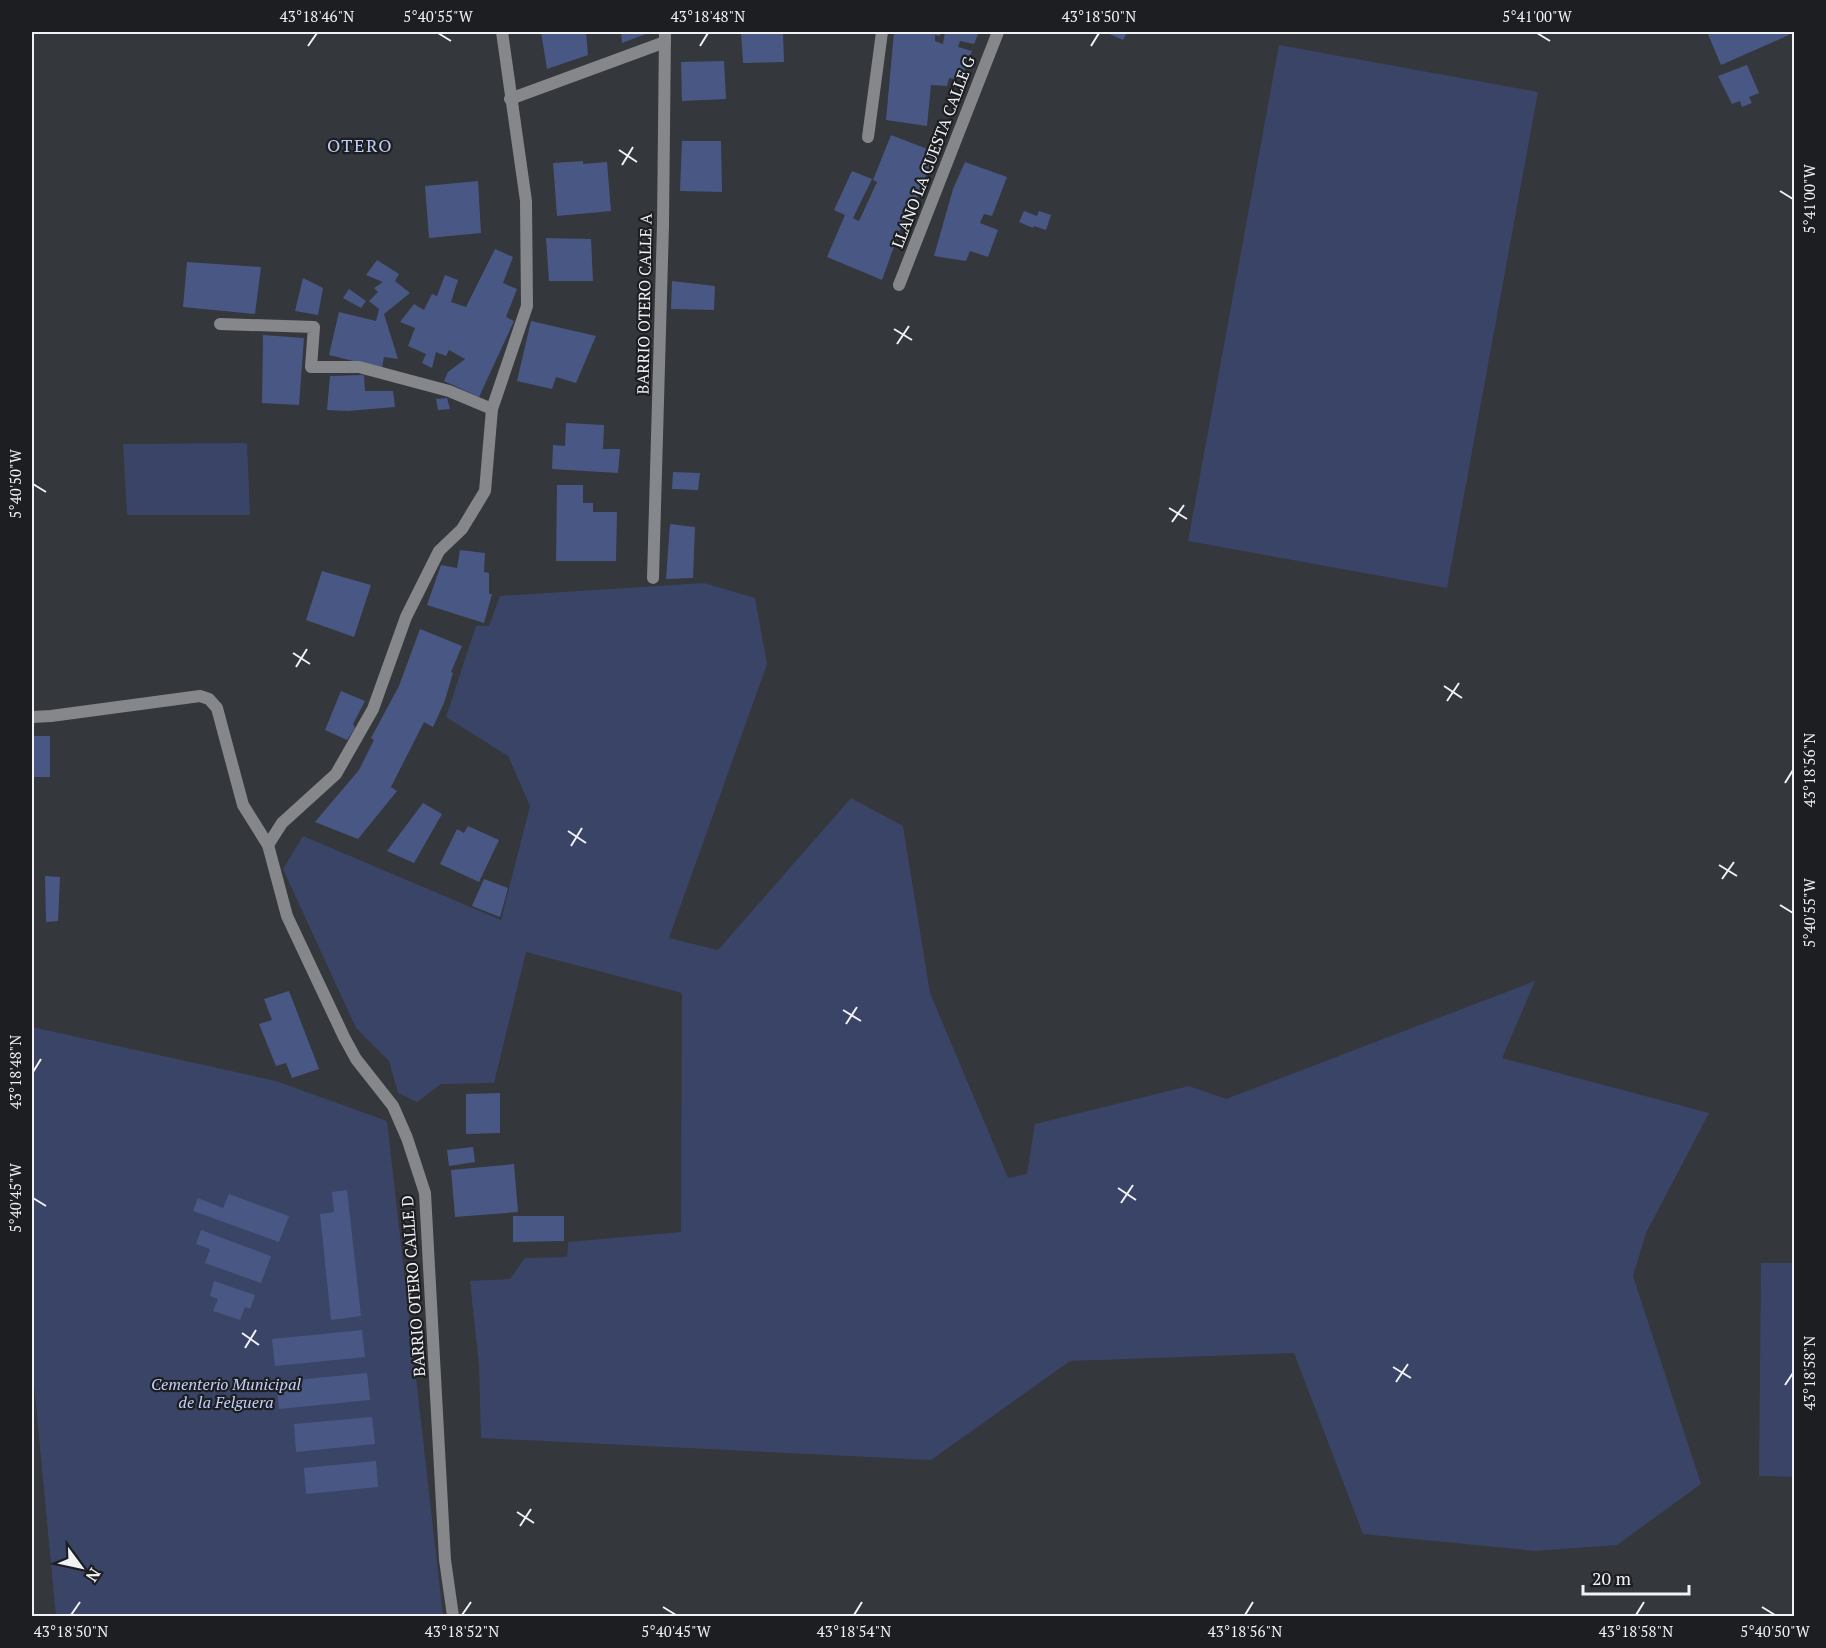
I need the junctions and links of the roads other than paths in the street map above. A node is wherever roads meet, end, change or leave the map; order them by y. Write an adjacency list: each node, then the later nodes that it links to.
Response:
1 (502, 32): 5 (street)
2 (882, 32): 6 (street)
3 (998, 32): 7 (street, LLANO LA CUESTA CALLE G)
4 (665, 37): 5 (street); 10 (street, BARRIO OTERO CALLE A)
5 (510, 99): 9 (street)
6 (868, 137)
7 (899, 285)
8 (220, 324): 9 (street)
9 (492, 409): 12 (street)
10 (653, 578)
11 (32, 717): 12 (street, BARRIO OTERO CALLE D)
12 (268, 845): 13 (street, BARRIO OTERO CALLE D)
13 (453, 1617)

